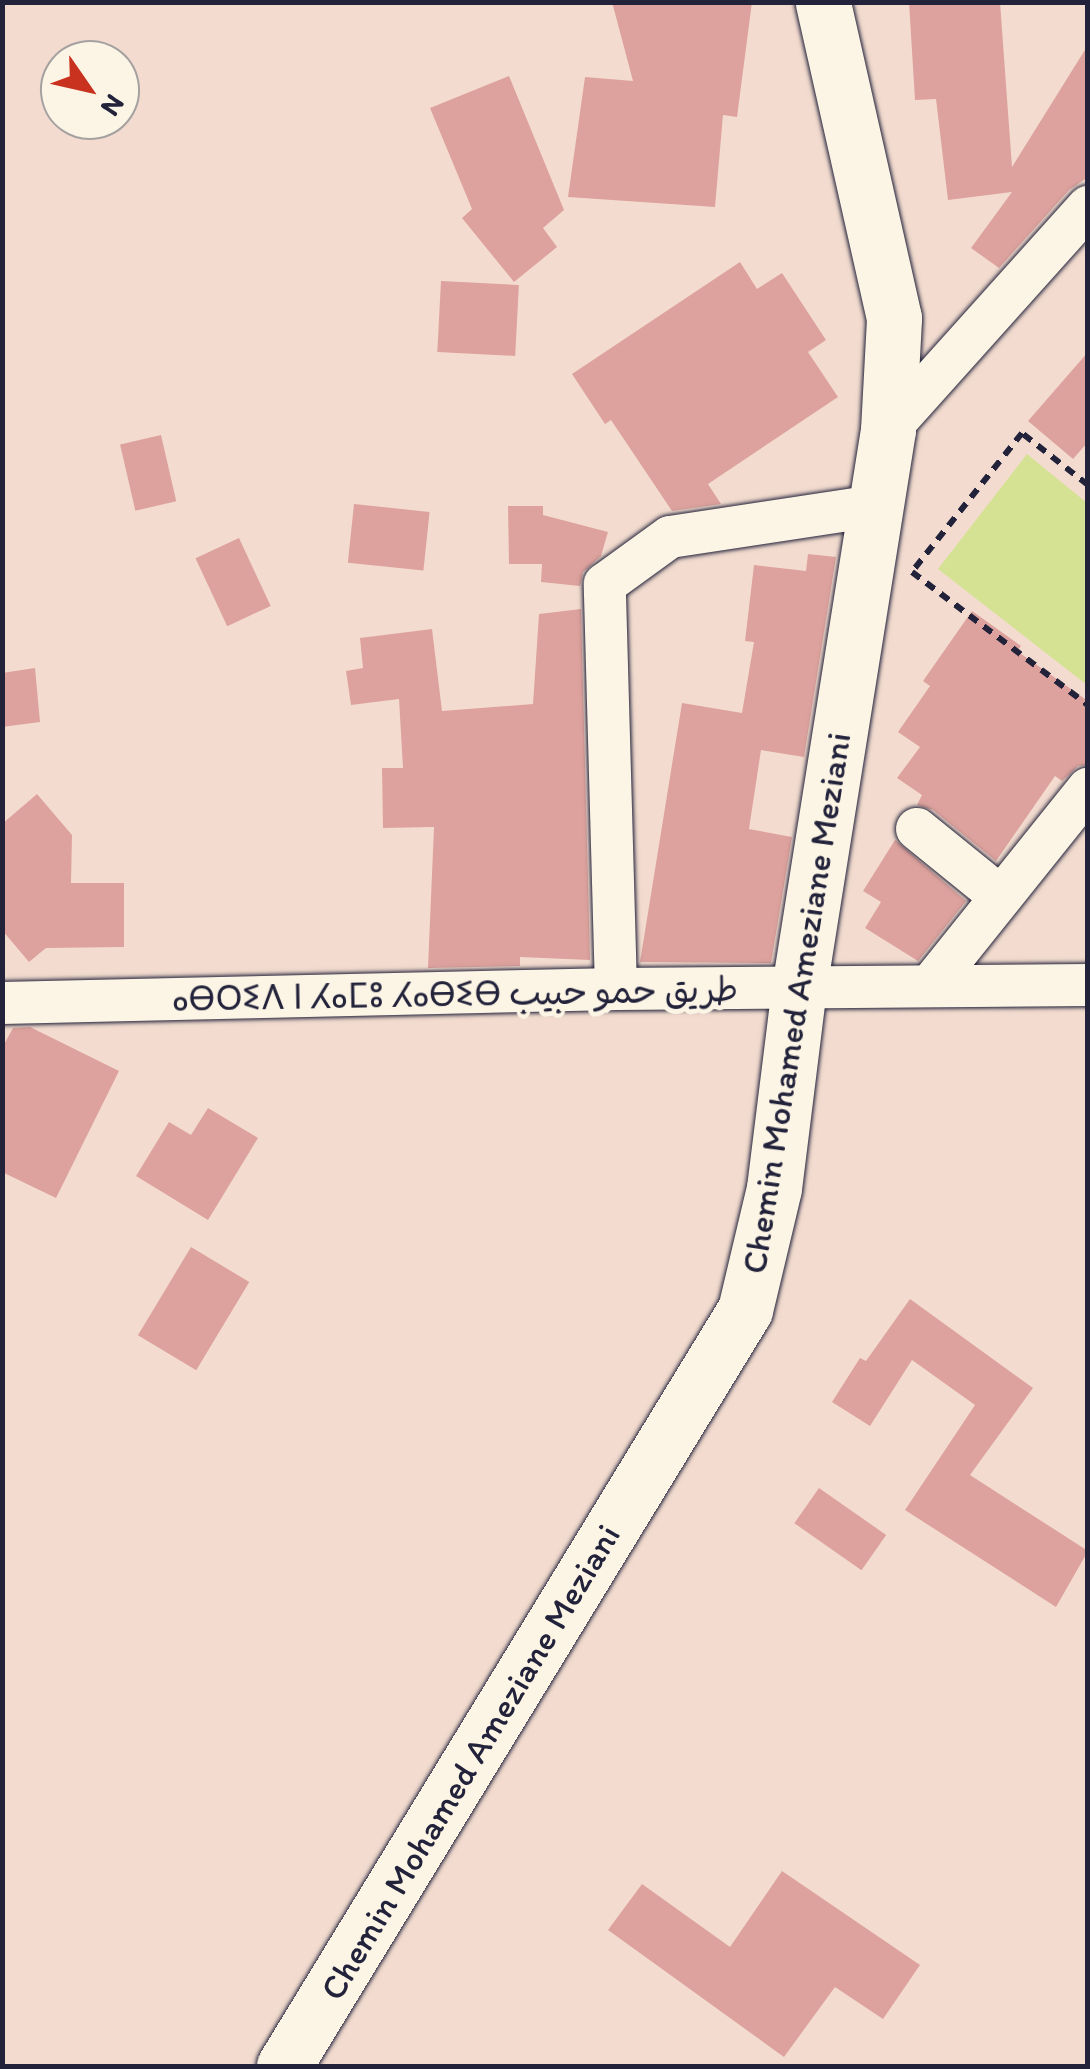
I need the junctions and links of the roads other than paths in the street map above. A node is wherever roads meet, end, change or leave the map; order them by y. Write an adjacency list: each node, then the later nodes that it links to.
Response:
1 (822, 2): 3 (main road, Chemin Mohamed Ameziane Meziani)
2 (1088, 207): 3 (street)
3 (888, 430): 4 (main road, Chemin Mohamed Ameziane Meziani)
4 (875, 506): 10 (street); 11 (main road, Chemin Mohamed Ameziane Meziani)
5 (1088, 789): 7 (street)
6 (917, 829): 7 (street)
7 (1001, 897): 9 (street)
8 (1088, 984): 9 (street, ⴰⴱⵔⵉⴷ ⵏ ⵃⴰⵎⵓ ⵃⴰⴱⵉⴱ طريق حمو حبيب)
9 (930, 986): 11 (street, ⴰⴱⵔⵉⴷ ⵏ ⵃⴰⵎⵓ ⵃⴰⴱⵉⴱ طريق حمو حبيب)
10 (616, 988): 11 (street, ⴰⴱⵔⵉⴷ ⵏ ⵃⴰⵎⵓ ⵃⴰⴱⵉⴱ طريق حمو حبيب); 12 (street, ⴰⴱⵔⵉⴷ ⵏ ⵃⴰⵎⵓ ⵃⴰⴱⵉⴱ طريق حمو حبيب)
11 (799, 988): 13 (main road, Chemin Mohamed Ameziane Meziani)
12 (2, 1003)
13 (284, 2066)

